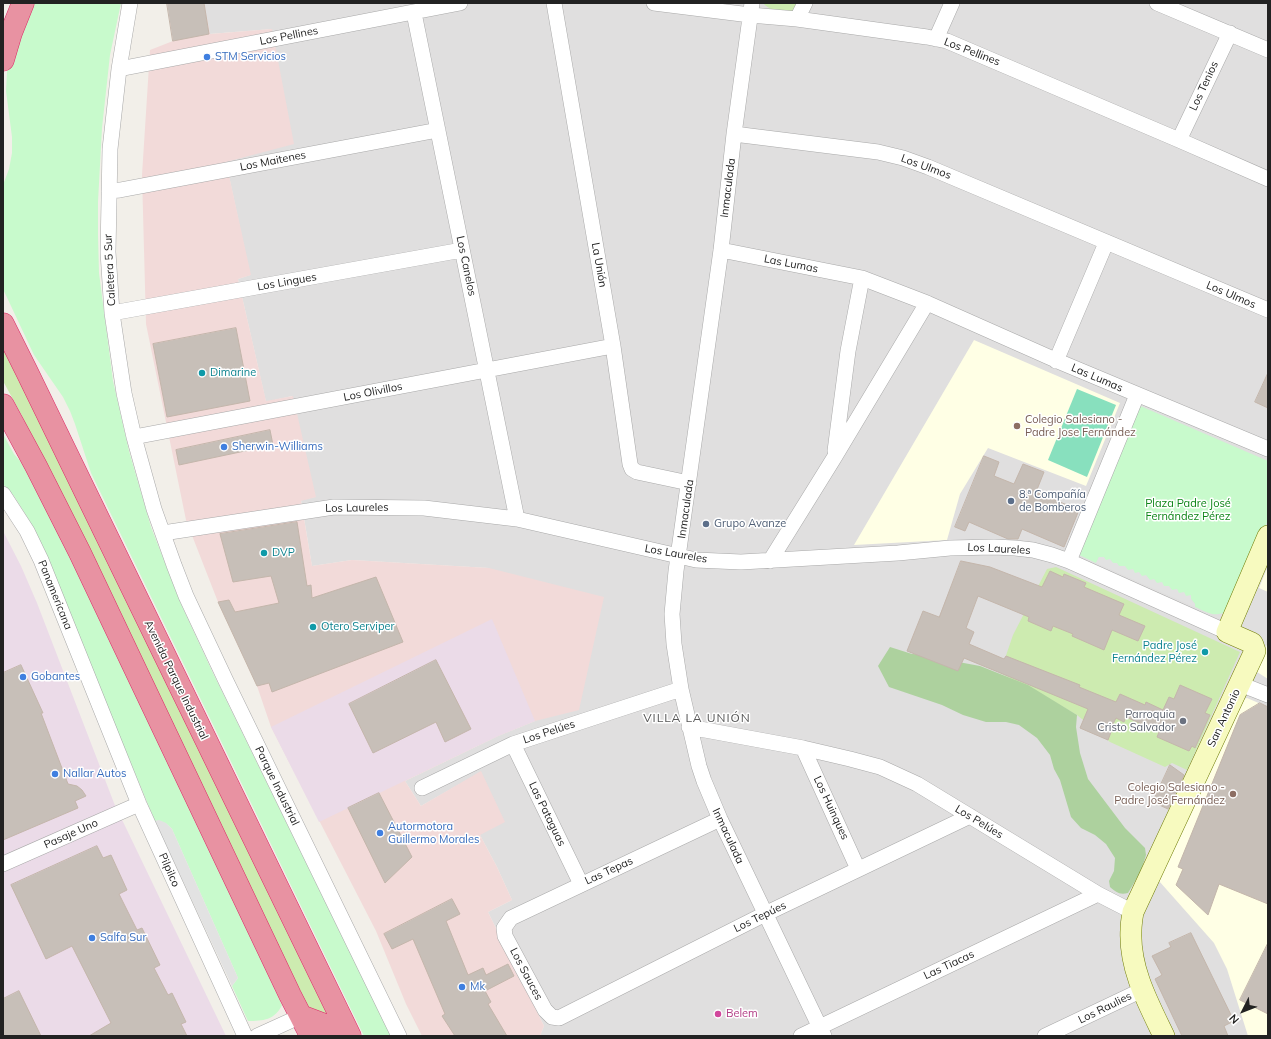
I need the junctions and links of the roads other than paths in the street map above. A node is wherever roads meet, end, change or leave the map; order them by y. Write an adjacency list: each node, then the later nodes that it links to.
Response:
1 (23, 3): 15 (highway)
2 (130, 3): 16 (street, Caletera 5 Sur)
3 (460, 3): 10 (street, Los Pellines)
4 (554, 3): 30 (street, La Unión)
5 (654, 3): 9 (street, Los Pellines)
6 (806, 3): 11 (street)
7 (952, 3): 13 (street)
8 (1157, 3): 12 (street)
9 (751, 9): 11 (street, Los Pellines); 18 (street, Inmaculada)
10 (414, 13): 16 (street, Los Pellines); 17 (street, Los Canelos)
11 (797, 19): 13 (street, Los Pellines)
12 (1230, 33): 14 (street); 19 (street, Los Tenios)
13 (936, 39): 19 (street, Los Pellines)
14 (1268, 50)
15 (3, 60)
16 (119, 69): 21 (street, Caletera 5 Sur)
17 (438, 130): 21 (street, Los Maitenes); 23 (street, Los Canelos)
18 (734, 134): 22 (street, Los Ulmos); 24 (street, Inmaculada)
19 (1179, 140): 20 (street, Los Pellines)
20 (1268, 179)
21 (109, 191): 28 (street, Caletera 5 Sur)
22 (1106, 243): 27 (street, Los Ulmos); 31 (street)
23 (462, 250): 28 (street, Los Lingues); 32 (street, Los Canelos)
24 (721, 250): 25 (street, Las Lumas); 38 (street, Inmaculada)
25 (862, 278): 26 (street, Las Lumas); 37 (street)
26 (927, 303): 31 (street, Las Lumas); 37 (street)
27 (1268, 310)
28 (112, 313): 35 (street, Caletera 5 Sur)
29 (3, 324): 73 (highway, Avenida Parque Industrial)
30 (613, 346): 32 (street, Los Olivillos); 38 (street, La Unión)
31 (1056, 361): 33 (street, Las Lumas)
32 (487, 370): 35 (street, Los Olivillos); 40 (street, Los Canelos)
33 (1137, 395): 36 (street, Las Lumas); 45 (street)
34 (3, 405): 66 (highway)
35 (134, 437): 41 (street, Caletera 5 Sur)
36 (1268, 449)
37 (834, 458): 44 (street)
38 (689, 483): 43 (street, Inmaculada)
39 (3, 494): 50 (street, Panamericana)
40 (517, 519): 41 (street, Los Laureles); 43 (street, Los Laureles)
41 (163, 533): 74 (street, Parque Industrial)
42 (1268, 536): 46 (main road)
43 (679, 556): 44 (street, Los Laureles); 48 (street, Inmaculada)
44 (770, 561): 45 (street, Los Laureles)
45 (1069, 561): 46 (street, Los Laureles)
46 (1226, 632): 47 (main road, San Antonio)
47 (1240, 684): 49 (street); 62 (main road, San Antonio)
48 (681, 689): 51 (street, Inmaculada); 52 (street, Los Pelúes)
49 (1268, 695)
50 (98, 701): 55 (street, Pilpilco)
51 (689, 727): 53 (street, Los Pelúes); 57 (street, Inmaculada)
52 (513, 744): 54 (street, Los Pelúes); 60 (street, Las Pataguas)
53 (803, 748): 56 (street, Los Pelúes); 59 (street, Los Huinques)
54 (422, 788)
55 (139, 804): 58 (street, Pasaje Uno); 69 (street, Pilpilco)
56 (970, 816): 59 (street, Los Tepúes); 61 (street, Los Pelúes)
57 (720, 819): 60 (street, Las Tepas); 63 (street, Inmaculada)
58 (3, 864)
59 (858, 869): 63 (street, Los Tepúes)
60 (582, 884): 64 (street, Las Tepas)
61 (1098, 894): 62 (street, Los Pelúes); 68 (street, Las Tiacas)
62 (1133, 912): 65 (main road)
63 (765, 914): 67 (street, Los Tepúes); 68 (street, Inmaculada)
64 (504, 928): 67 (street, Los Sauces)
65 (1142, 990): 76 (street, Los Raulies); 77 (main road)
66 (301, 1016): 70 (street); 71 (highway); 72 (highway)
67 (552, 1017)
68 (822, 1031): 75 (street, Las Tiacas)
69 (245, 1036)
70 (258, 1036)
71 (311, 1036)
72 (340, 1036)
73 (350, 1036)
74 (399, 1036)
75 (801, 1036)
76 (1045, 1036)
77 (1164, 1036)

